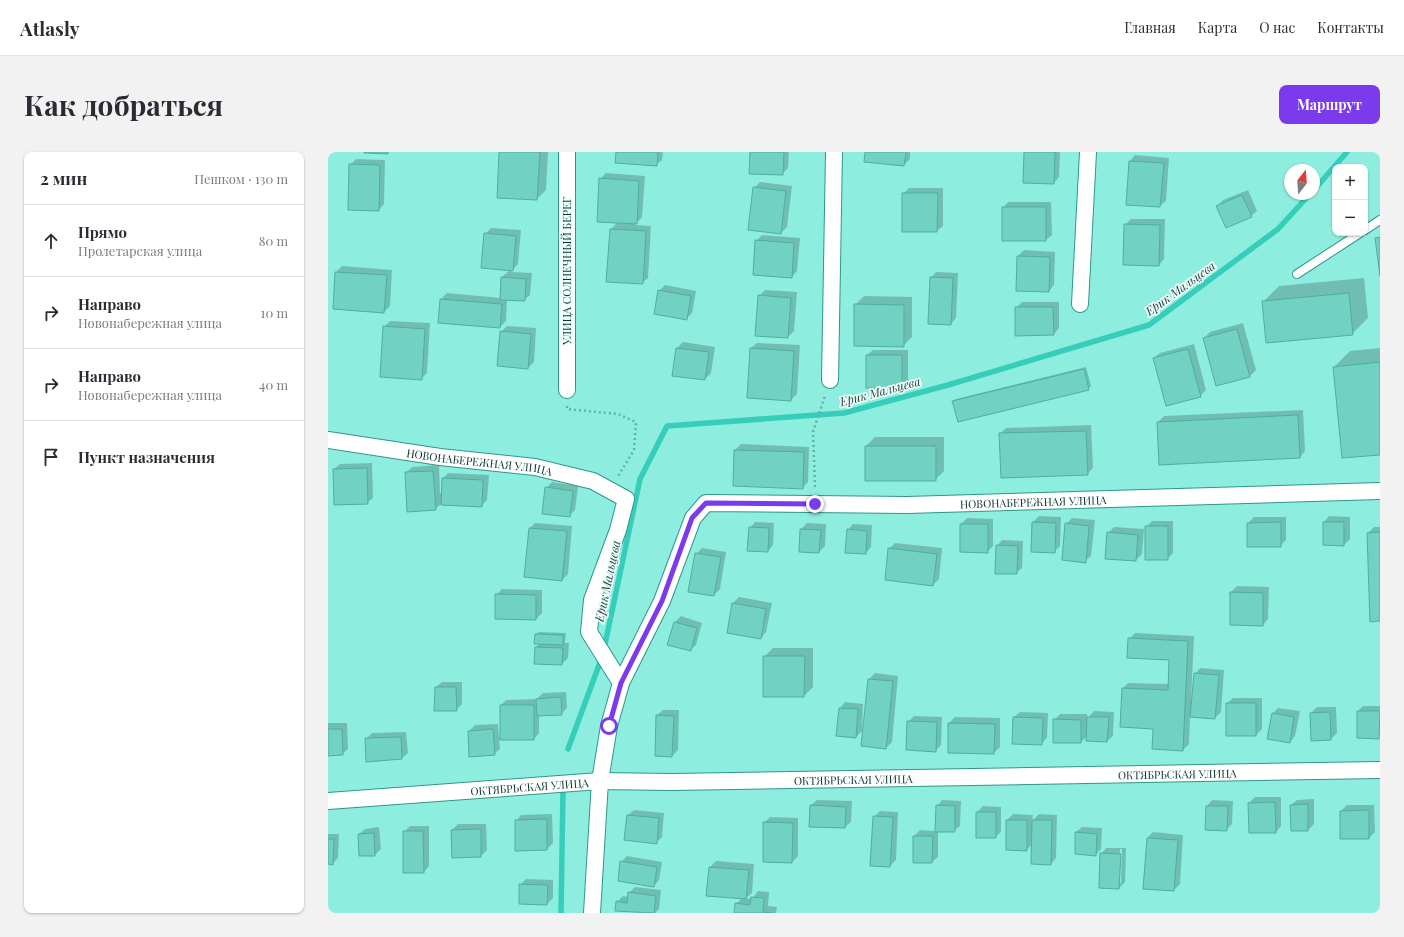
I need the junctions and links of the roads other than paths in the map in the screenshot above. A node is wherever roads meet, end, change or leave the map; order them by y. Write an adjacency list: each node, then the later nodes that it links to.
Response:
1 (567, 152): 10 (street, УЛИЦА СОЛНЕЧНЫЙ БЕРЕГ)
2 (834, 152): 9 (street)
3 (1088, 152): 8 (street)
4 (1380, 220): 5 (lane)
5 (1368, 228)
6 (1355, 236): 7 (lane)
7 (1297, 274)
8 (1080, 304)
9 (830, 380)
10 (567, 390)
11 (328, 440): 13 (street, НОВОНАБЕРЕЖНАЯ УЛИЦА)
12 (1380, 491): 13 (street, НОВОНАБЕРЕЖНАЯ УЛИЦА)
13 (621, 683): 15 (street)
14 (1380, 770): 15 (street, ОКТЯБРЬСКАЯ УЛИЦА)
15 (600, 780): 16 (street, ОКТЯБРЬСКАЯ УЛИЦА); 17 (street)
16 (328, 801)
17 (592, 913)

